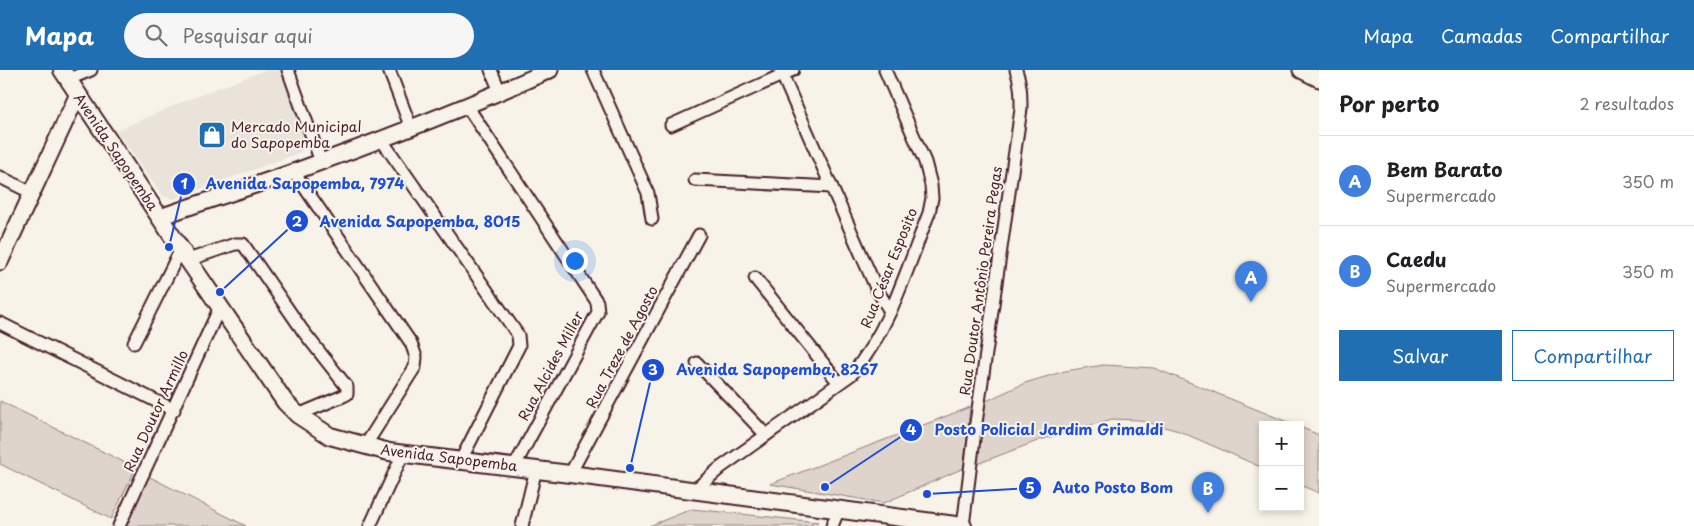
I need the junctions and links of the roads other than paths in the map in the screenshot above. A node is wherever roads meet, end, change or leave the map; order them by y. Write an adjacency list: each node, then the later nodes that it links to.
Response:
1 (91, 70): 11 (street)
2 (288, 70): 19 (street)
3 (390, 70): 17 (street)
4 (492, 70): 13 (street)
5 (550, 70): 13 (street)
6 (593, 70): 26 (street)
7 (885, 70): 32 (street, Rua César Esposito)
8 (1016, 70): 48 (street, Rua Doutor Antônio Pereira Pegas)
9 (1301, 70): 12 (street)
10 (785, 72): 16 (street); 23 (street)
11 (65, 75): 14 (main road, Avenida Sapopemba)
12 (1319, 79)
13 (500, 92): 15 (street)
14 (78, 94): 24 (street); 25 (main road, Avenida Sapopemba)
15 (467, 106): 17 (street); 43 (street, Rua Alcides Miller)
16 (670, 125)
17 (411, 128): 18 (street)
18 (381, 139): 19 (street); 42 (street)
19 (321, 162): 20 (street)
20 (294, 172): 25 (street); 40 (street)
21 (0, 177): 24 (street)
22 (695, 180): 23 (street)
23 (832, 188): 32 (street)
24 (32, 193): 29 (street)
25 (160, 217): 28 (main road, Avenida Sapopemba)
26 (652, 219)
27 (699, 235): 45 (street, Rua Treze de Agosto)
28 (185, 255): 31 (main road, Avenida Sapopemba); 34 (street); 38 (street)
29 (0, 262)
30 (755, 278): 36 (street)
31 (220, 307): 37 (street, Rua Doutor Armillo); 38 (main road, Avenida Sapopemba)
32 (890, 311): 36 (street, Rua César Esposito)
33 (0, 323): 37 (street)
34 (134, 342)
35 (697, 363): 39 (street)
36 (839, 383): 39 (street, Rua César Esposito)
37 (174, 410): 49 (street, Rua Doutor Armillo)
38 (298, 415): 40 (main road, Avenida Sapopemba)
39 (766, 435): 46 (street, Rua César Esposito)
40 (365, 446): 41 (main road, Avenida Sapopemba)
41 (403, 454): 42 (main road, Avenida Sapopemba); 50 (street)
42 (461, 460): 43 (main road, Avenida Sapopemba)
43 (514, 466): 44 (main road, Avenida Sapopemba)
44 (536, 469): 45 (main road, Avenida Sapopemba); 51 (street)
45 (570, 474): 46 (main road, Avenida Sapopemba)
46 (695, 490): 47 (main road, Avenida Sapopemba)
47 (839, 509): 48 (main road, Avenida Sapopemba); 52 (street)
48 (955, 525)
49 (119, 526)
50 (370, 526)
51 (522, 526)
52 (832, 526)

